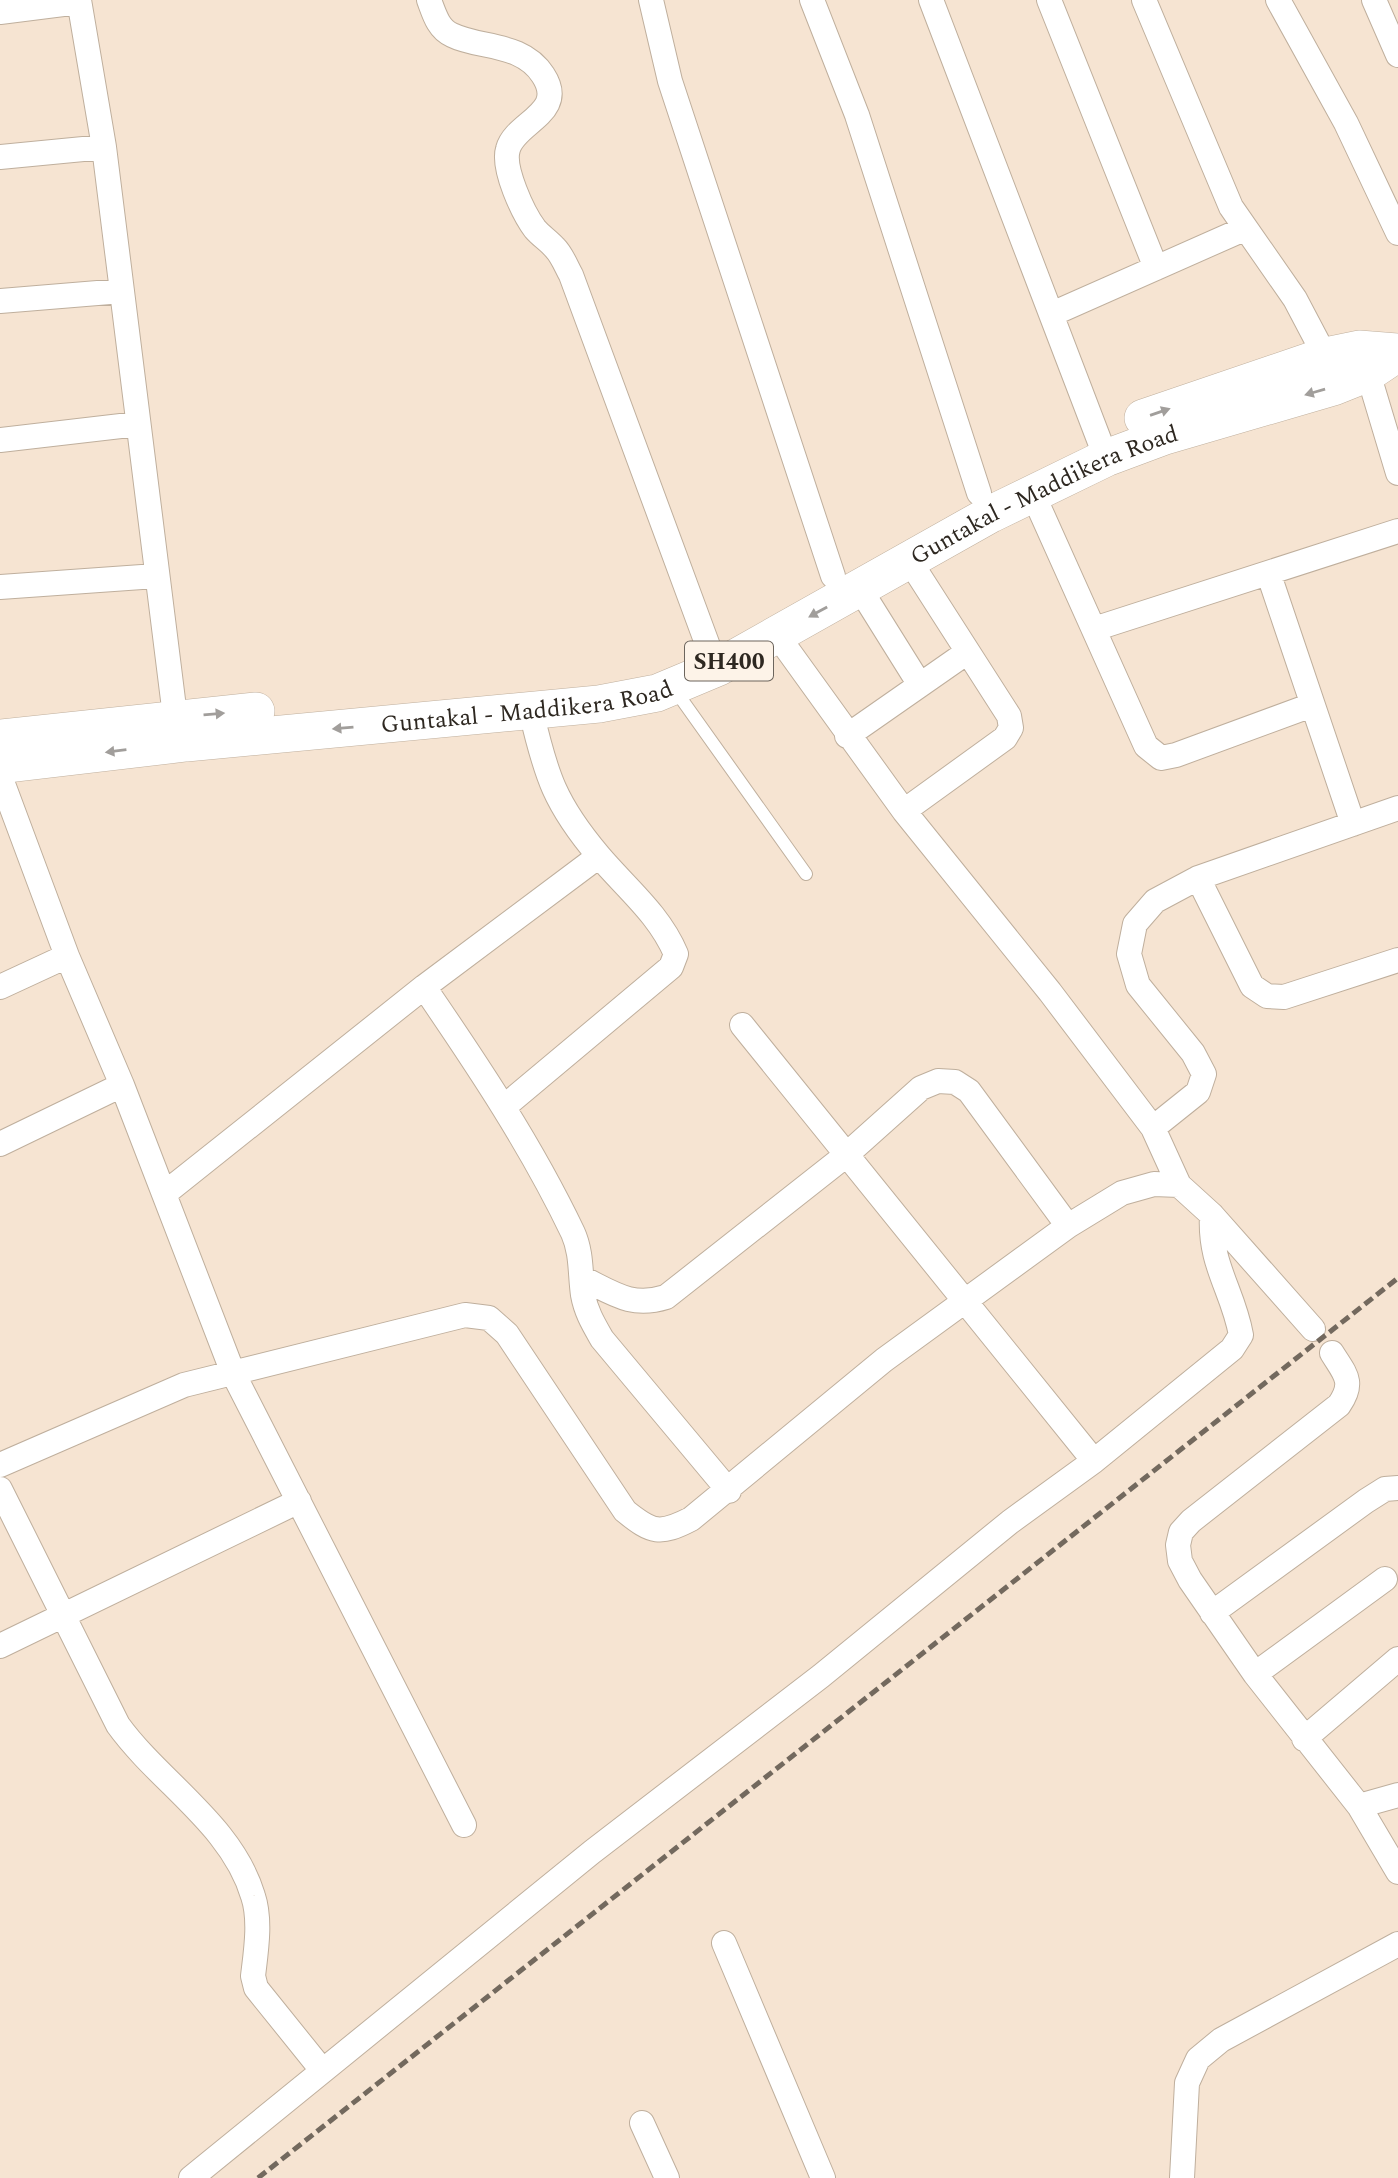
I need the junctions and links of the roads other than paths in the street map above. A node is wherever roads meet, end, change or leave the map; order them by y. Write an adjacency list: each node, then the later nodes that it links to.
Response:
1 (429, 0): 37 (street)
2 (651, 0): 33 (street)
3 (812, 0): 27 (street)
4 (931, 0): 19 (street)
5 (1049, 0): 16 (street)
6 (1144, 0): 14 (street)
7 (1278, 0): 15 (street)
8 (1374, 0): 11 (street)
9 (79, 1): 10 (street); 12 (street)
10 (0, 12)
11 (1398, 55)
12 (104, 147): 13 (street); 17 (street)
13 (0, 157)
14 (1244, 229): 16 (street); 21 (street)
15 (1398, 233)
16 (1156, 268): 19 (street)
17 (122, 290): 18 (street); 23 (street)
18 (0, 301)
19 (1052, 314): 25 (street)
20 (1398, 352): 21 (main road, Guntakal - Maddikera Road / SH400); 22 (main road, Guntakal - Maddikera Road / SH400)
21 (1325, 356): 25 (main road, Guntakal - Maddikera Road / SH400, one-way to 21)
22 (1368, 373): 25 (main road, Guntakal - Maddikera Road / SH400, one-way to 25); 26 (street)
23 (138, 424): 24 (street); 32 (street)
24 (0, 440)
25 (1101, 447): 27 (main road, Guntakal - Maddikera Road / SH400); 28 (main road, Guntakal - Maddikera Road / SH400)
26 (1398, 473)
27 (979, 492): 33 (main road, Guntakal - Maddikera Road / SH400)
28 (1032, 492): 30 (main road, Guntakal - Maddikera Road / SH400); 35 (street)
29 (1398, 531): 31 (street)
30 (909, 560): 33 (main road, Guntakal - Maddikera Road / SH400); 38 (street)
31 (1269, 575): 35 (street); 41 (street)
32 (156, 576): 34 (street); 43 (street)
33 (846, 582): 36 (main road, Guntakal - Maddikera Road / SH400, one-way to 36); 37 (main road, Guntakal - Maddikera Road / SH400); 39 (street)
34 (0, 587)
35 (1094, 629): 41 (street)
36 (777, 635): 40 (main road, Guntakal - Maddikera Road / SH400); 44 (street)
37 (708, 646): 43 (main road, Guntakal - Maddikera Road / SH400, one-way to 37)
38 (966, 653): 39 (street); 49 (street)
39 (920, 685): 44 (street)
40 (673, 687): 42 (main road, Guntakal - Maddikera Road / SH400); 52 (lane)
41 (1312, 705): 50 (street)
42 (531, 711): 43 (main road, Guntakal - Maddikera Road / SH400, one-way to 43); 51 (street)
43 (177, 730): 45 (main road, Guntakal - Maddikera Road / SH400); 46 (main road, Guntakal - Maddikera Road / SH400, one-way to 46)
44 (847, 736): 49 (street)
45 (0, 738)
46 (0, 765)
47 (0, 776): 54 (street)
48 (1398, 808): 50 (street)
49 (904, 811): 61 (street)
50 (1353, 824): 53 (street)
51 (599, 856): 57 (street); 60 (street)
52 (806, 874)
53 (1198, 878): 55 (street); 61 (street)
54 (67, 956): 56 (street); 59 (street)
55 (1398, 960)
56 (0, 987)
57 (424, 987): 60 (street); 65 (street)
58 (742, 1026): 63 (street)
59 (121, 1085): 62 (street); 65 (street)
60 (505, 1106): 68 (street)
61 (1153, 1128): 64 (street)
62 (0, 1144)
63 (845, 1156): 67 (street); 68 (street); 69 (street)
64 (1179, 1185): 66 (street); 67 (street)
65 (164, 1194): 72 (street)
66 (1212, 1215): 70 (street); 73 (street)
67 (1068, 1226): 69 (street)
68 (582, 1278): 77 (street)
69 (964, 1302): 73 (street); 77 (street)
70 (1313, 1329)
71 (1332, 1353): 80 (street)
72 (233, 1373): 74 (street); 77 (street); 78 (street)
73 (1094, 1461): 92 (street)
74 (0, 1465)
75 (1398, 1488): 80 (street)
76 (0, 1489): 81 (street)
77 (729, 1490)
78 (299, 1501): 81 (street); 88 (street)
79 (1385, 1579): 84 (street)
80 (1212, 1613): 84 (street)
81 (62, 1616): 82 (street); 92 (street)
82 (0, 1646)
83 (1398, 1659): 85 (street)
84 (1255, 1674): 85 (street)
85 (1304, 1739): 87 (street)
86 (1398, 1795): 87 (street)
87 (1359, 1806): 89 (street)
88 (464, 1825)
89 (1398, 1872)
90 (724, 1942): 97 (street)
91 (1398, 1944): 94 (street)
92 (322, 2070): 95 (street)
93 (642, 2123): 96 (street)
94 (1178, 2175)
95 (191, 2178)
96 (667, 2178)
97 (823, 2178)

